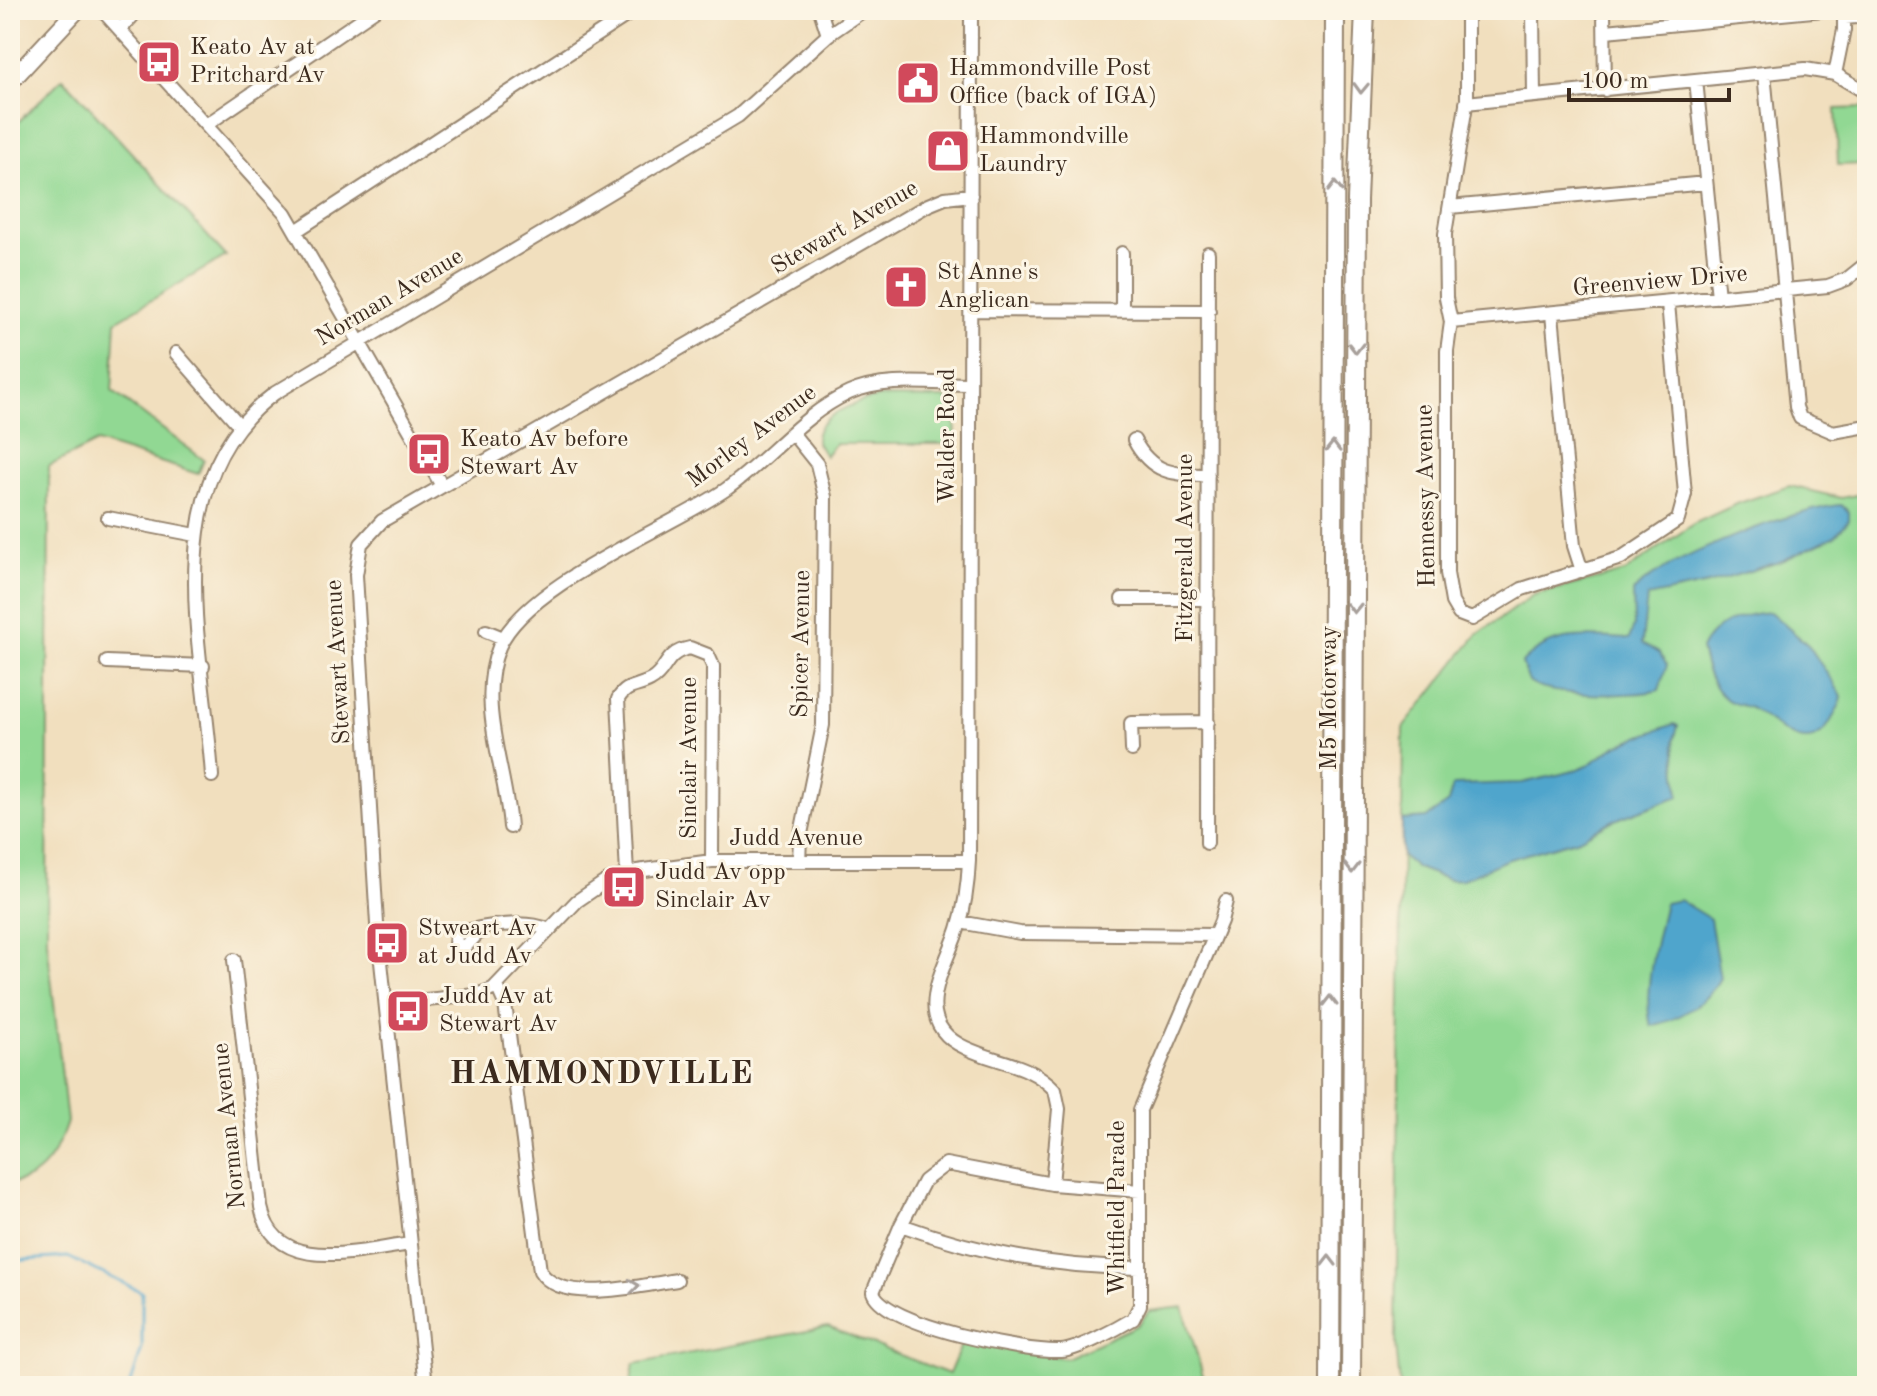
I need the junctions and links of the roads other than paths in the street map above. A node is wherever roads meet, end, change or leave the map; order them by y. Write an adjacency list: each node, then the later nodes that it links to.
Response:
1 (77, 10): 23 (main road)
2 (102, 10): 17 (street)
3 (138, 10): 17 (street)
4 (375, 10): 28 (street)
5 (635, 10): 32 (street)
6 (820, 10): 19 (street)
7 (864, 10): 19 (street, Norman Avenue)
8 (971, 10): 30 (street, Walder Road)
9 (1335, 10): 86 (highway, M5 Motorway, one-way to 9)
10 (1365, 10): 87 (highway, M5 Motorway, one-way to 87)
11 (1467, 10): 27 (street, Hennessy Avenue)
12 (1533, 10): 26 (street)
13 (1604, 10): 18 (street)
14 (1823, 10): 18 (street)
15 (1845, 14): 16 (street); 21 (street)
16 (1867, 16)
17 (120, 30): 28 (street)
18 (1606, 31): 24 (street)
19 (828, 35): 44 (street, Norman Avenue)
20 (1764, 73): 21 (street); 22 (street); 36 (street)
21 (1835, 74): 25 (street)
22 (1696, 80): 24 (street); 29 (street)
23 (10, 82)
24 (1605, 90): 26 (street)
25 (1867, 93)
26 (1534, 96): 27 (street)
27 (1466, 103): 31 (street, Hennessy Avenue)
28 (206, 125): 32 (street)
29 (1706, 183): 31 (street); 37 (street)
30 (971, 195): 39 (street, Walder Road); 52 (street, Stewart Avenue)
31 (1450, 207): 43 (street, Hennessy Avenue)
32 (296, 231): 44 (street)
33 (1122, 253): 40 (street)
34 (1208, 253): 41 (street, Fitzgerald Avenue)
35 (1867, 263): 36 (street, Greenview Drive)
36 (1784, 292): 37 (street, Greenview Drive); 48 (street)
37 (1718, 297): 38 (street, Greenview Drive)
38 (1668, 303): 42 (street, Greenview Drive); 55 (street, Hennessy Avenue)
39 (970, 310): 40 (street); 46 (street, Walder Road)
40 (1122, 311): 41 (street)
41 (1209, 311): 51 (street, Fitzgerald Avenue)
42 (1552, 314): 43 (street, Greenview Drive); 55 (street)
43 (1451, 322): 55 (street, Hennessy Avenue)
44 (359, 343): 47 (street, Norman Avenue); 52 (street)
45 (176, 353): 47 (street)
46 (970, 384): 49 (street, Morley Avenue); 69 (street, Walder Road)
47 (239, 425): 54 (street, Norman Avenue)
48 (1867, 426)
49 (793, 434): 59 (street, Morley Avenue); 68 (street, Spicer Avenue)
50 (1134, 440): 51 (street)
51 (1208, 475): 57 (street, Fitzgerald Avenue)
52 (442, 486): 78 (street, Stewart Avenue)
53 (108, 518): 54 (street)
54 (196, 535): 61 (street, Norman Avenue)
55 (1582, 571)
56 (1122, 599): 57 (street)
57 (1208, 599): 62 (street, Fitzgerald Avenue)
58 (486, 631): 59 (street)
59 (503, 638): 65 (street, Morley Avenue)
60 (107, 662): 61 (street)
61 (203, 666): 64 (street, Norman Avenue)
62 (1208, 722): 63 (street); 66 (street, Fitzgerald Avenue)
63 (1132, 750)
64 (212, 776)
65 (510, 827)
66 (1207, 843)
67 (712, 861): 68 (street, Judd Avenue); 70 (street, Judd Avenue); 70 (street, Sinclair Avenue)
68 (799, 861): 69 (street, Judd Avenue)
69 (969, 861): 72 (street, Walder Road)
70 (627, 874): 74 (street, Judd Avenue)
71 (1226, 901): 75 (street, Whitfield Parade)
72 (960, 922): 75 (street); 79 (street, Walder Road)
73 (482, 929): 74 (street)
74 (549, 930): 77 (street, Judd Avenue)
75 (1215, 935): 80 (street, Whitfield Parade)
76 (234, 960): 82 (street, Norman Avenue)
77 (497, 986): 78 (street); 84 (street, one-way to 84)
78 (386, 1004): 82 (street, Stewart Avenue)
79 (1052, 1184): 80 (street); 81 (street)
80 (1140, 1191): 83 (street, Whitfield Parade)
81 (901, 1225): 83 (street); 83 (street, Whitfield Parade)
82 (411, 1244): 85 (street, Stewart Avenue)
83 (1140, 1268)
84 (677, 1280)
85 (426, 1386)
86 (1330, 1386)
87 (1351, 1386)

